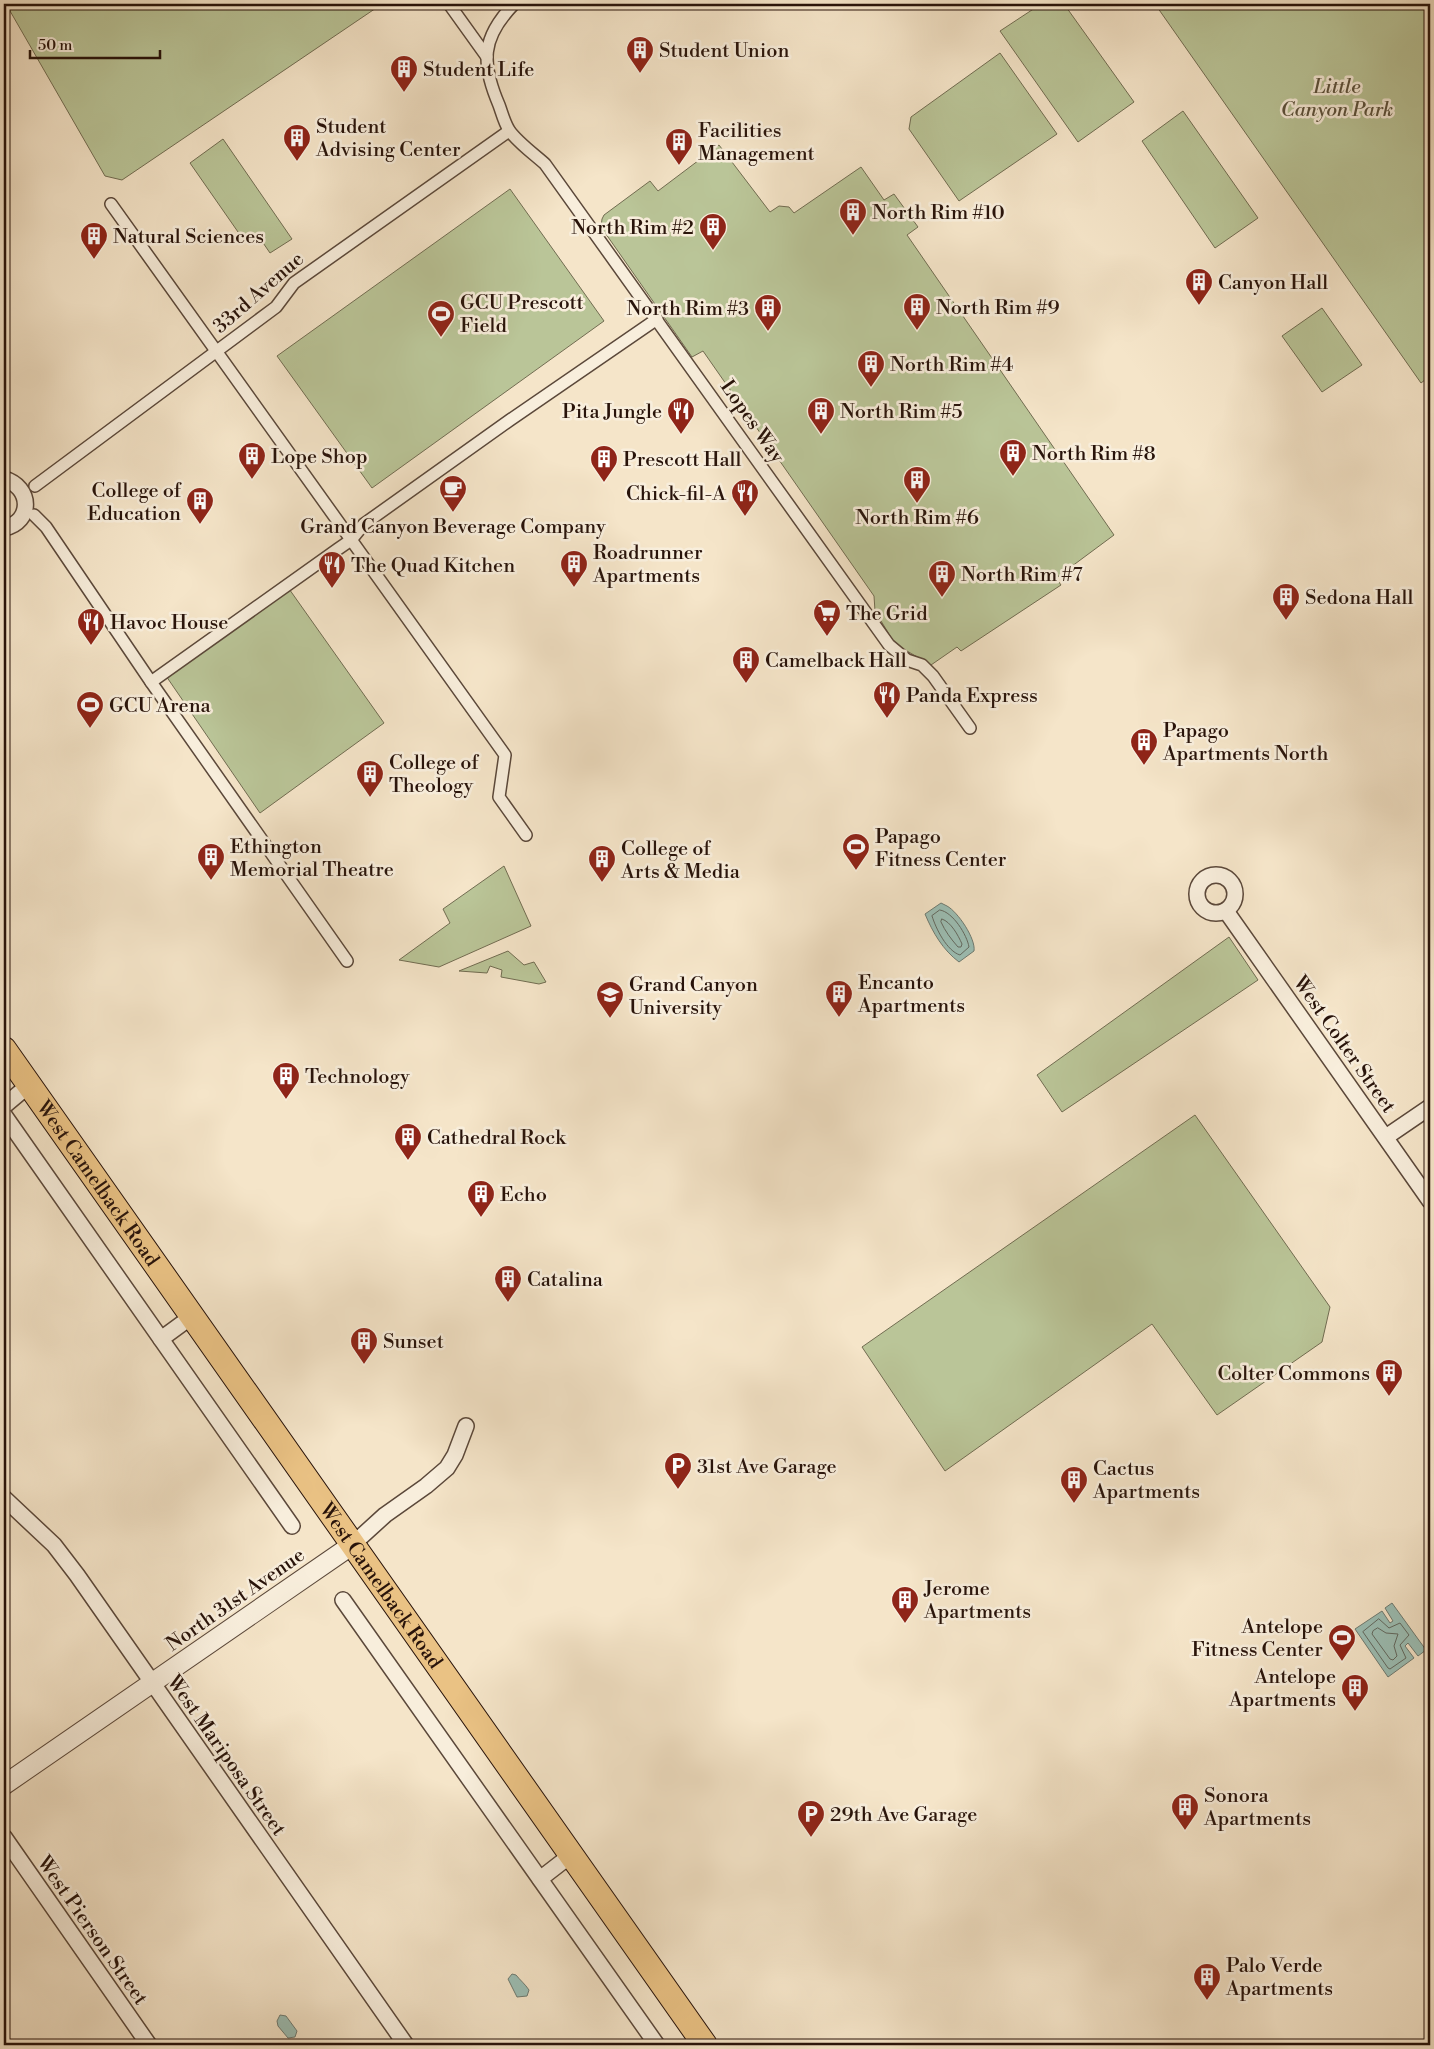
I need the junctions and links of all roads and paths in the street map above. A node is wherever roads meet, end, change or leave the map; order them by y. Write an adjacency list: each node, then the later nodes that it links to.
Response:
1 (449, 4): 3 (street)
2 (514, 4): 3 (street)
3 (487, 57): 4 (street)
4 (509, 131): 6 (street, Lopes Way); 7 (street, 33rd Avenue)
5 (111, 204): 7 (street)
6 (657, 319): 12 (street); 14 (street, Lopes Way)
7 (218, 353): 9 (street, 33rd Avenue); 12 (street)
8 (4, 479): 11 (street)
9 (35, 486)
10 (34, 515): 13 (street)
11 (4, 528)
12 (351, 540): 13 (street); 15 (street)
13 (151, 682): 17 (street)
14 (970, 728)
15 (526, 835)
16 (1226, 911): 23 (street, West Colter Street)
17 (347, 961)
18 (4, 1050): 19 (main road, West Camelback Road)
19 (28, 1085): 20 (street); 25 (main road, West Camelback Road)
20 (4, 1106)
21 (1430, 1107): 23 (street)
22 (4, 1115): 26 (street, West Camelback Road)
23 (1386, 1137): 24 (street, West Colter Street)
24 (1430, 1200)
25 (191, 1317): 26 (street); 30 (main road, West Camelback Road)
26 (161, 1339): 29 (street, West Camelback Road)
27 (466, 1426): 30 (street, North 31st Avenue)
28 (4, 1498): 32 (street, West Mariposa Street)
29 (292, 1526)
30 (352, 1545): 32 (street, North 31st Avenue); 35 (main road, West Camelback Road)
31 (343, 1600): 36 (street, West Camelback Road)
32 (152, 1684): 33 (street, North 31st Avenue); 38 (street, West Mariposa Street)
33 (4, 1785)
34 (4, 1837): 37 (street, West Pierson Street)
35 (571, 1855): 36 (street); 40 (main road, West Camelback Road)
36 (540, 1879): 39 (street, West Camelback Road)
37 (149, 2045)
38 (406, 2045)
39 (656, 2045)
40 (706, 2045)

